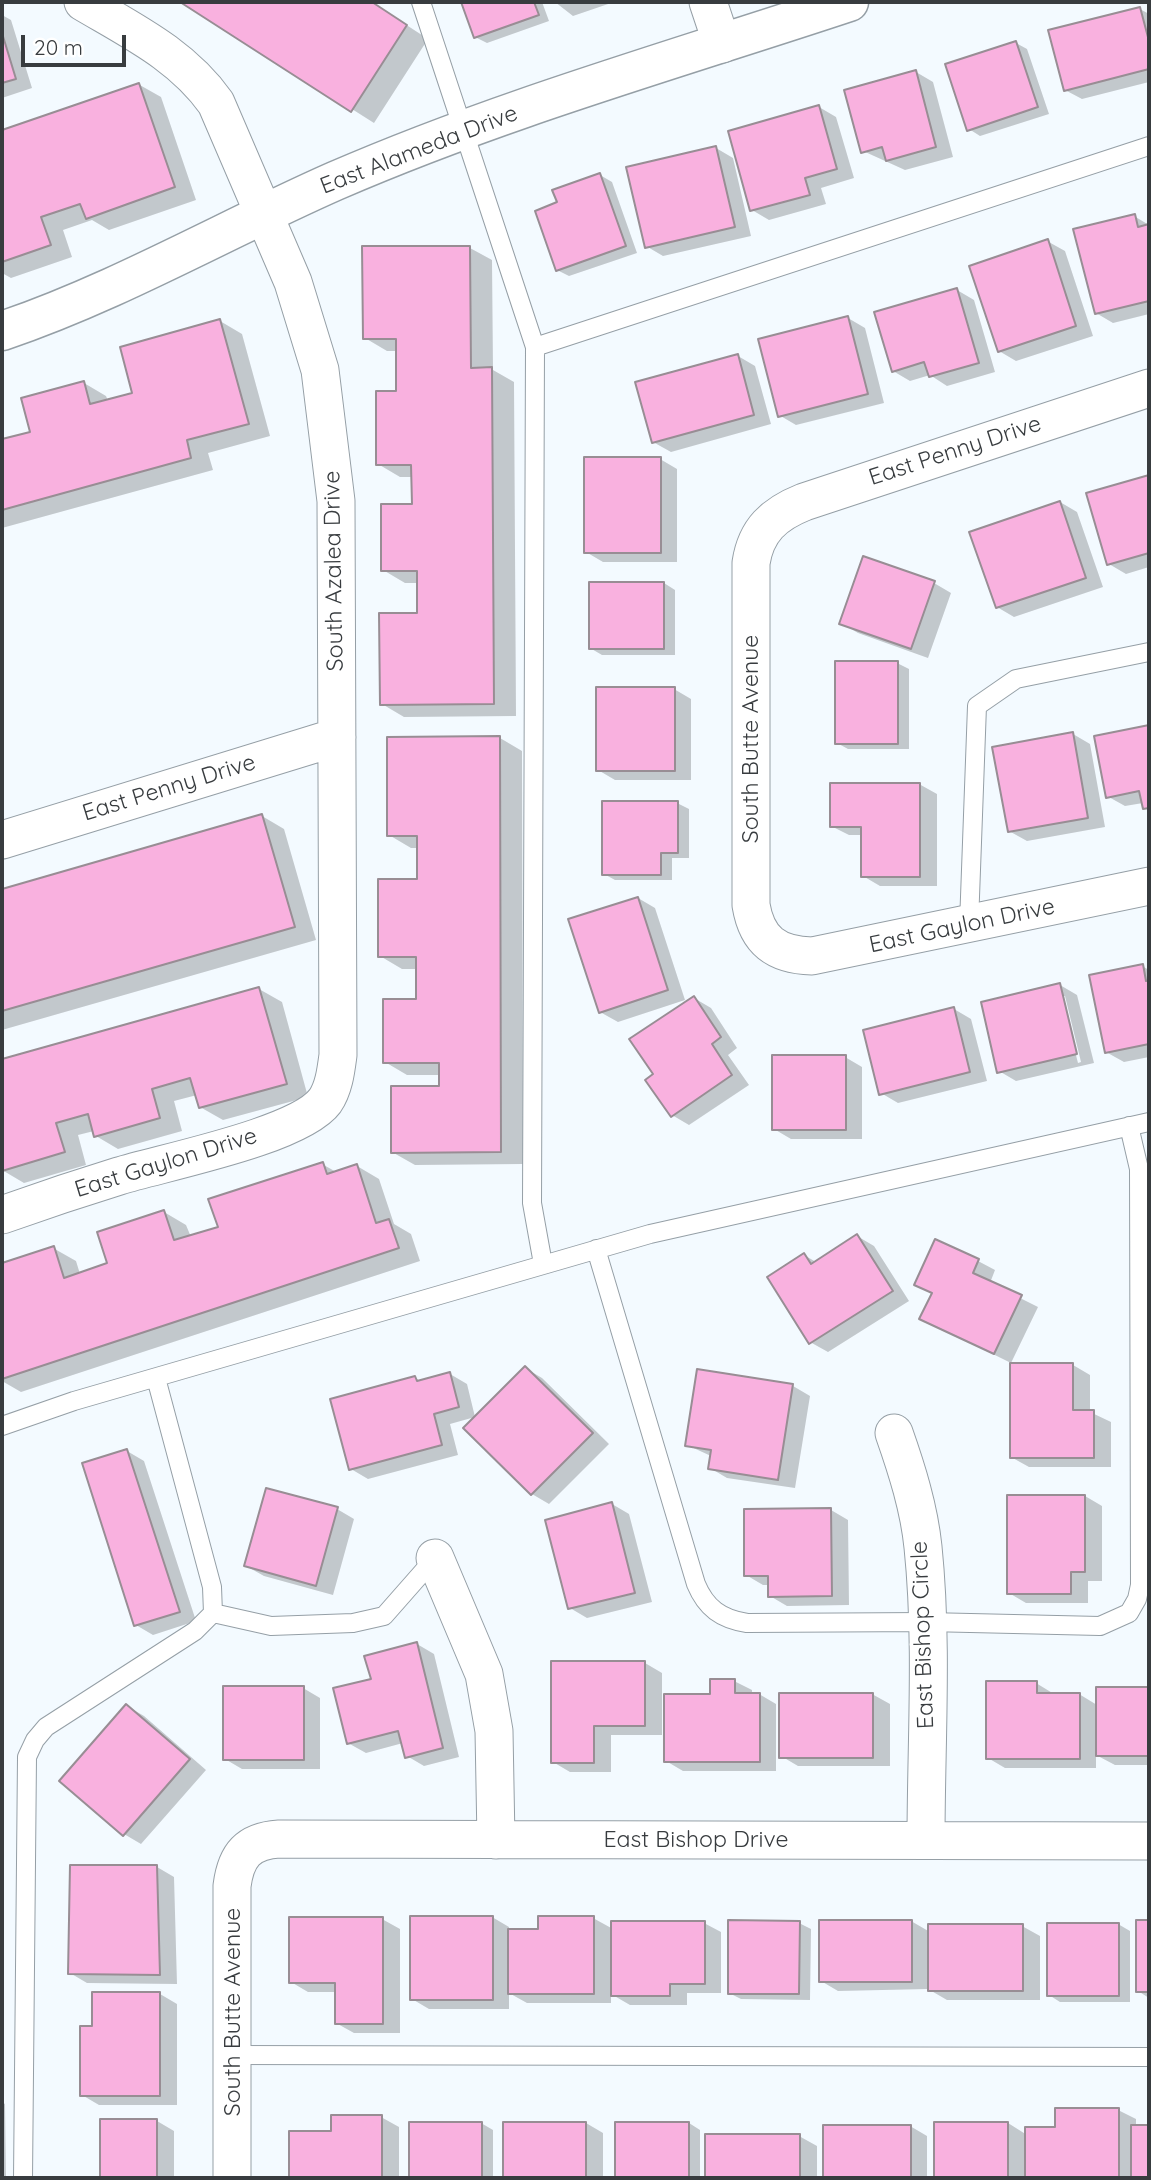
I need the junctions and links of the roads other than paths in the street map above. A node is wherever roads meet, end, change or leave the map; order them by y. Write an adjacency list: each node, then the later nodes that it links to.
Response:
1 (83, 2): 8 (street, South Azalea Drive)
2 (421, 2): 6 (lane)
3 (708, 2): 5 (street)
4 (849, 2): 5 (street, East Alameda Drive)
5 (722, 44): 6 (street, East Alameda Drive)
6 (464, 130): 8 (street, East Alameda Drive); 10 (lane)
7 (1149, 146): 10 (lane)
8 (264, 214): 9 (street, East Alameda Drive); 14 (street, South Azalea Drive)
9 (2, 331)
10 (535, 346): 24 (lane)
11 (1149, 388): 12 (street, East Penny Drive)
12 (766, 524): 18 (street, South Butte Avenue)
13 (1149, 652): 17 (lane)
14 (337, 737): 15 (street, East Penny Drive); 19 (street, South Azalea Drive)
15 (2, 840)
16 (1149, 886): 17 (street, East Gaylon Drive)
17 (969, 924): 18 (street, East Gaylon Drive)
18 (775, 949)
19 (324, 1101): 22 (street, East Gaylon Drive)
20 (1149, 1122): 21 (lane)
21 (1129, 1126): 23 (lane); 30 (lane)
22 (2, 1215)
23 (596, 1249): 24 (lane); 30 (lane)
24 (543, 1264): 25 (lane)
25 (156, 1378): 26 (lane); 29 (lane)
26 (2, 1426)
27 (894, 1433): 30 (street, East Bishop Circle)
28 (435, 1558): 29 (lane); 31 (street)
29 (213, 1613): 37 (lane)
30 (927, 1622): 32 (street, East Bishop Circle)
31 (496, 1840): 32 (street, East Bishop Drive); 34 (street, East Bishop Drive)
32 (926, 1840): 33 (street, East Bishop Drive)
33 (1149, 1841)
34 (244, 1849): 35 (street, South Butte Avenue)
35 (234, 2055): 36 (lane); 38 (street, South Butte Avenue)
36 (1149, 2057)
37 (23, 2178)
38 (232, 2178)

